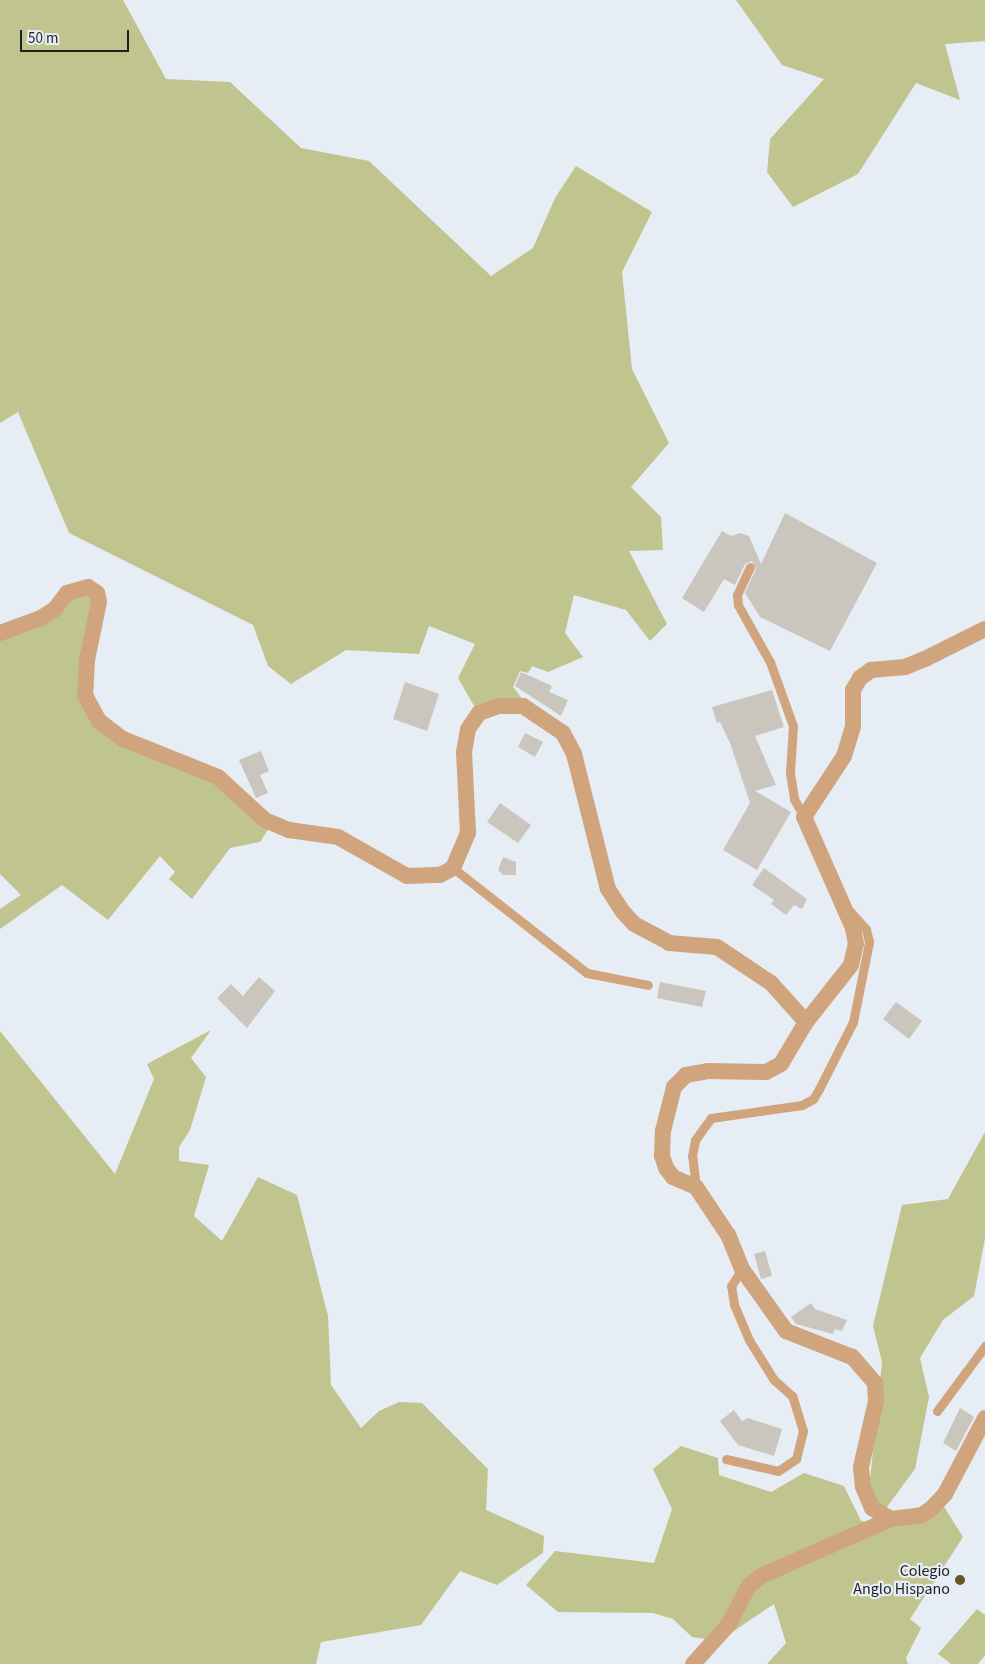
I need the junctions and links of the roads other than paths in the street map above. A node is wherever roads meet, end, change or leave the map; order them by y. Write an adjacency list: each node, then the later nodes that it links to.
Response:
1 (750, 567): 4 (lane)
2 (985, 629): 4 (street)
3 (0, 633): 5 (street)
4 (804, 817): 6 (street)
5 (453, 868): 7 (lane); 8 (street)
6 (843, 904): 8 (street); 9 (lane)
7 (648, 985)
8 (806, 1022): 9 (street)
9 (696, 1187): 10 (street)
10 (742, 1269): 14 (lane); 15 (street)
11 (985, 1346): 12 (lane)
12 (937, 1411)
13 (985, 1418): 15 (street)
14 (726, 1459)
15 (881, 1513): 16 (street)
16 (693, 1664)

